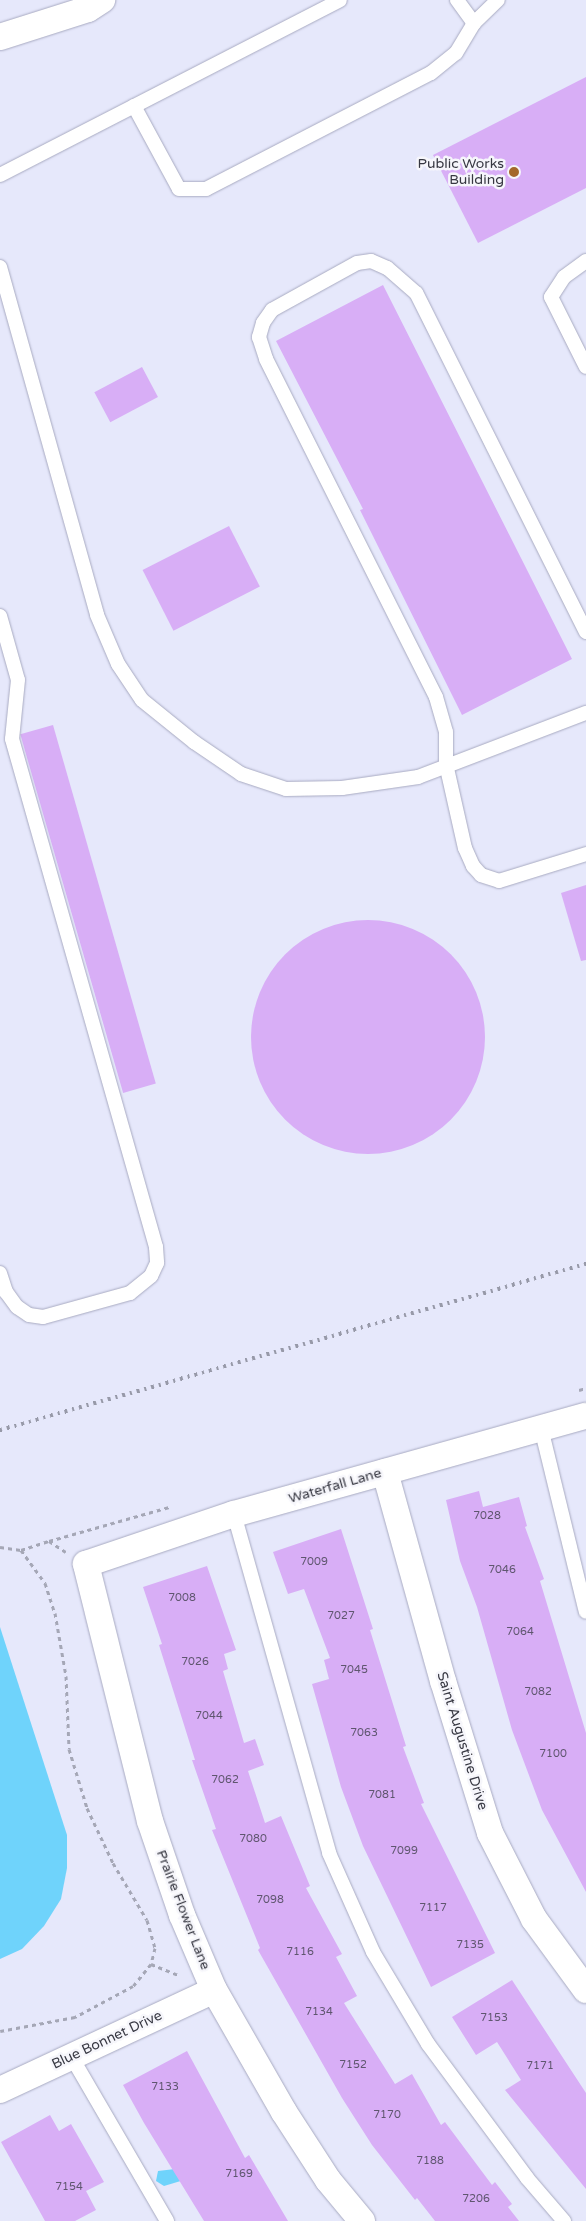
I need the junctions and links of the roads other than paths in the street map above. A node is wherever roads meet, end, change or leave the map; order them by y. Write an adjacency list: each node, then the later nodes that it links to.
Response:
1 (102, 0): 6 (street)
2 (340, 0): 7 (lane)
3 (457, 0): 5 (lane)
4 (498, 0): 5 (lane)
5 (474, 23): 7 (lane)
6 (0, 38)
7 (134, 106): 8 (lane)
8 (0, 175)
9 (586, 261): 11 (lane)
10 (0, 267): 15 (lane)
11 (586, 367)
12 (0, 616): 17 (lane)
13 (586, 632): 15 (lane)
14 (586, 712): 15 (lane)
15 (446, 764): 16 (lane)
16 (586, 854)
17 (0, 1273)
18 (586, 1416): 19 (street, Waterfall Lane)
19 (541, 1428): 20 (street, Waterfall Lane); 23 (lane)
20 (385, 1472): 21 (street, Waterfall Lane); 25 (street, Saint Augustine Drive)
21 (234, 1514): 22 (street, Waterfall Lane); 30 (lane)
22 (86, 1564): 24 (street, Prairie Flower Lane)
23 (586, 1612)
24 (214, 1990): 26 (street, Blue Bonnet Drive); 29 (street, Prairie Flower Lane)
25 (586, 1990)
26 (71, 2056): 27 (street, Blue Bonnet Drive); 28 (lane)
27 (0, 2090)
28 (167, 2221)
29 (362, 2221)
30 (564, 2221)

